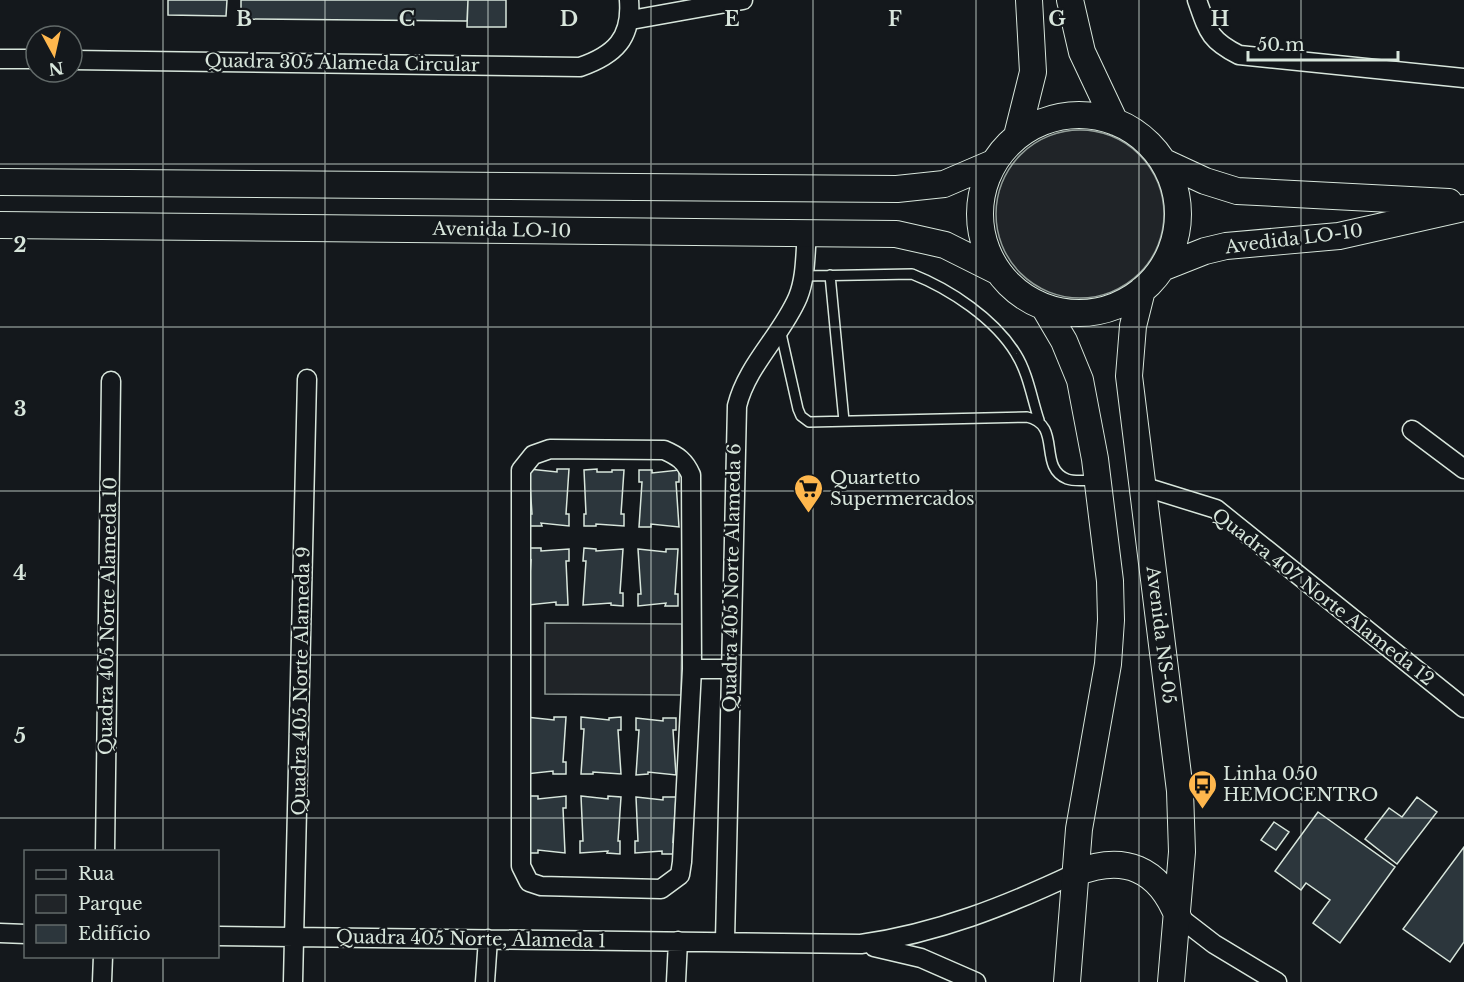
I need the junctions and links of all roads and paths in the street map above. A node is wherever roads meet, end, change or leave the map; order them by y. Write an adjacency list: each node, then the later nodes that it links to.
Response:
1 (629, 0): 6 (street)
2 (742, 0): 6 (street)
3 (1029, 0): 12 (street, Avenida NS-05)
4 (1070, 0): 11 (street)
5 (1197, 0): 10 (street)
6 (631, 20): 9 (street, Quadra 305 Alameda Circular)
7 (0, 58): 8 (street)
8 (24, 59)
9 (84, 60)
10 (1464, 78)
11 (1115, 122): 12 (street, Avenida NS-05); 13 (street, Avenida NS-05)
12 (1017, 136): 14 (street, Avenida NS-05)
13 (1164, 162): 16 (street, Avedida LO-10); 20 (street, Avenida NS-05)
14 (993, 163): 15 (street); 21 (street, Avenida NS-05)
15 (0, 182)
16 (1464, 202)
17 (1464, 208): 20 (street, Avedida LO-10)
18 (0, 225): 19 (street, Avenida LO-10)
19 (807, 233): 21 (street, Avenida LO-10); 23 (street, Quadra 405 Norte Alameda 6)
20 (1162, 268): 24 (street, Avenida NS-05)
21 (997, 271): 25 (street, Avenida NS-05)
22 (830, 275): 23 (lane); 29 (lane); 30 (lane)
23 (804, 276): 26 (street, Quadra 405 Norte Alameda 6)
24 (1142, 290): 25 (street, Avenida NS-05); 34 (street, Avenida NS-05)
25 (1044, 307): 33 (street)
26 (779, 327): 30 (lane); 36 (street, Quadra 405 Norte Alameda 6)
27 (307, 379): 44 (street, Quadra 405 Norte Alameda 9)
28 (111, 381): 38 (street, Quadra 405 Norte Alameda 10)
29 (1039, 420): 30 (lane); 33 (lane)
30 (844, 421)
31 (1412, 430): 32 (street)
32 (1464, 469)
33 (1098, 480): 39 (street)
34 (1142, 486): 37 (street, Quadra 407 Norte Alameda 12); 40 (street, Avenida NS-05)
35 (692, 669): 35 (street); 36 (street)
36 (730, 669): 47 (street, Quadra 405 Norte Alameda 6)
37 (1464, 708)
38 (105, 850)
39 (1076, 873): 40 (street); 48 (street); 55 (street)
40 (1179, 917): 56 (street, Avenida NS-05); 57 (street)
41 (0, 933): 42 (street)
42 (24, 934)
43 (219, 936): 44 (street, Quadra 405 Norte, Alameda 1)
44 (296, 937): 45 (street, Quadra 405 Norte, Alameda 1); 51 (street, Quadra 405 Norte Alameda 9)
45 (488, 939): 46 (street, Quadra 405 Norte, Alameda 1); 52 (street)
46 (678, 941): 47 (street, Quadra 405 Norte, Alameda 1); 53 (street)
47 (725, 941): 48 (street, Quadra 405 Norte, Alameda 1)
48 (861, 944): 54 (street)
49 (103, 958): 50 (street)
50 (102, 982)
51 (293, 982)
52 (485, 982)
53 (676, 982)
54 (976, 982)
55 (1067, 982)
56 (1172, 982)
57 (1277, 982)

